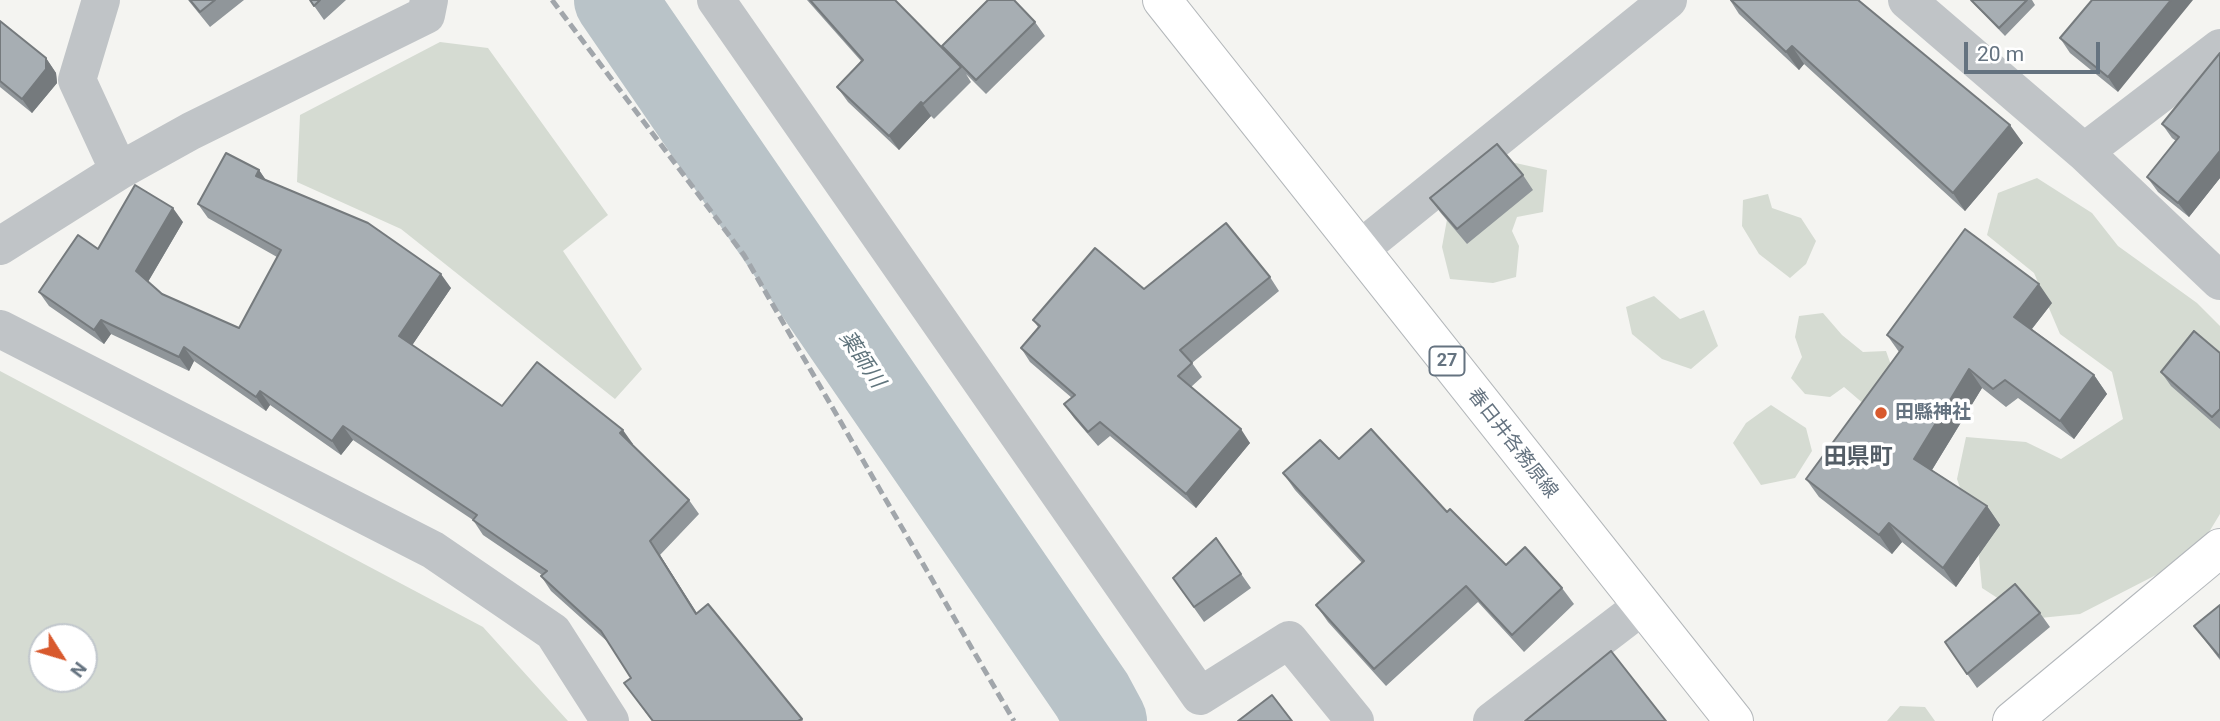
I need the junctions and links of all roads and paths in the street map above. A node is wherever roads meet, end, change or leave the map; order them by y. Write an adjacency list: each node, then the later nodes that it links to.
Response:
1 (102, 0): 9 (street)
2 (429, 0): 9 (street)
3 (716, 0): 17 (street)
4 (1161, 0): 11 (main road, 春日井各務原線 / 27)
5 (1668, 0): 11 (street)
6 (1907, 0): 8 (street)
7 (2220, 48): 8 (street)
8 (2084, 152): 12 (street)
9 (119, 171): 10 (street)
10 (0, 246)
11 (1359, 250): 15 (main road, 春日井各務原線 / 27)
12 (2220, 281)
13 (0, 329): 16 (street)
14 (2220, 548): 20 (main road)
15 (1641, 607): 18 (street); 19 (main road, 春日井各務原線 / 27)
16 (610, 721)
17 (1355, 721)
18 (1492, 721)
19 (1734, 721)
20 (2012, 721)

